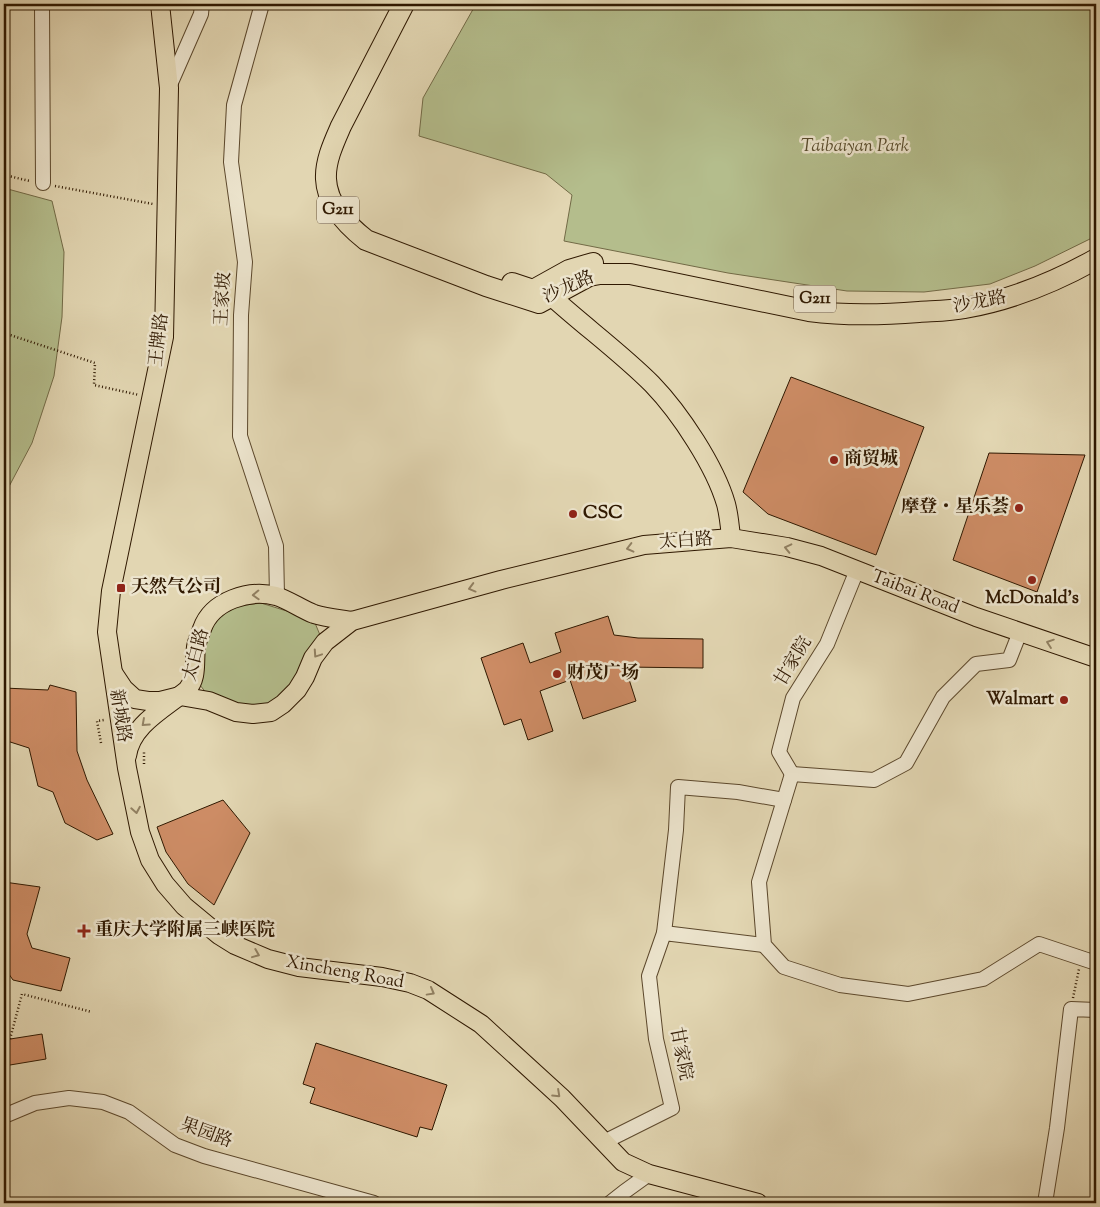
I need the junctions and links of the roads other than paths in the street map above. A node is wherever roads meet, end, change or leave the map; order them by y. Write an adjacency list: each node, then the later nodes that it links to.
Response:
1 (42, 4): 8 (street)
2 (160, 4): 7 (main road, 王牌路)
3 (202, 4): 7 (street)
4 (262, 4): 16 (street, 王家坡)
5 (404, 4): 12 (highway, 沙龙路 / G211)
6 (415, 4): 12 (highway, 沙龙路 / G211)
7 (169, 88): 20 (main road, 王牌路)
8 (44, 183)
9 (1096, 246): 12 (highway, 沙龙路 / G211)
10 (1096, 259): 11 (highway, 沙龙路 / G211)
11 (600, 274): 12 (highway, 沙龙路 / G211); 13 (main road)
12 (541, 297): 13 (main road, 太白路)
13 (576, 319): 14 (main road, 太白路)
14 (731, 538): 15 (main road, Taibai Road, one-way to 14); 17 (main road, 太白路, one-way to 17)
15 (857, 570): 18 (main road, Taibai Road); 23 (street, 甘家院)
16 (277, 596): 17 (main road, 太白路); 21 (main road, 太白路, one-way to 21)
17 (352, 621): 21 (main road, 太白路, one-way to 21)
18 (1020, 632): 19 (main road, Taibai Road, one-way to 18); 23 (street)
19 (1096, 658)
20 (112, 671): 21 (main road, 太白路); 22 (main road, 新城路)
21 (180, 696): 22 (main road, 太白路, one-way to 22)
22 (126, 762): 30 (main road, Xincheng Road, one-way to 30)
23 (792, 774): 24 (street)
24 (784, 800): 25 (street, 甘家院); 26 (street)
25 (664, 933): 26 (street); 30 (street, 甘家院)
26 (764, 945): 27 (street)
27 (1096, 962)
28 (1096, 1010): 35 (street)
29 (4, 1116): 32 (street, 果园路)
30 (604, 1142): 31 (main road, Xincheng Road)
31 (650, 1174): 33 (street); 34 (main road, Xincheng Road)
32 (374, 1203)
33 (610, 1203)
34 (758, 1203)
35 (1045, 1203)

